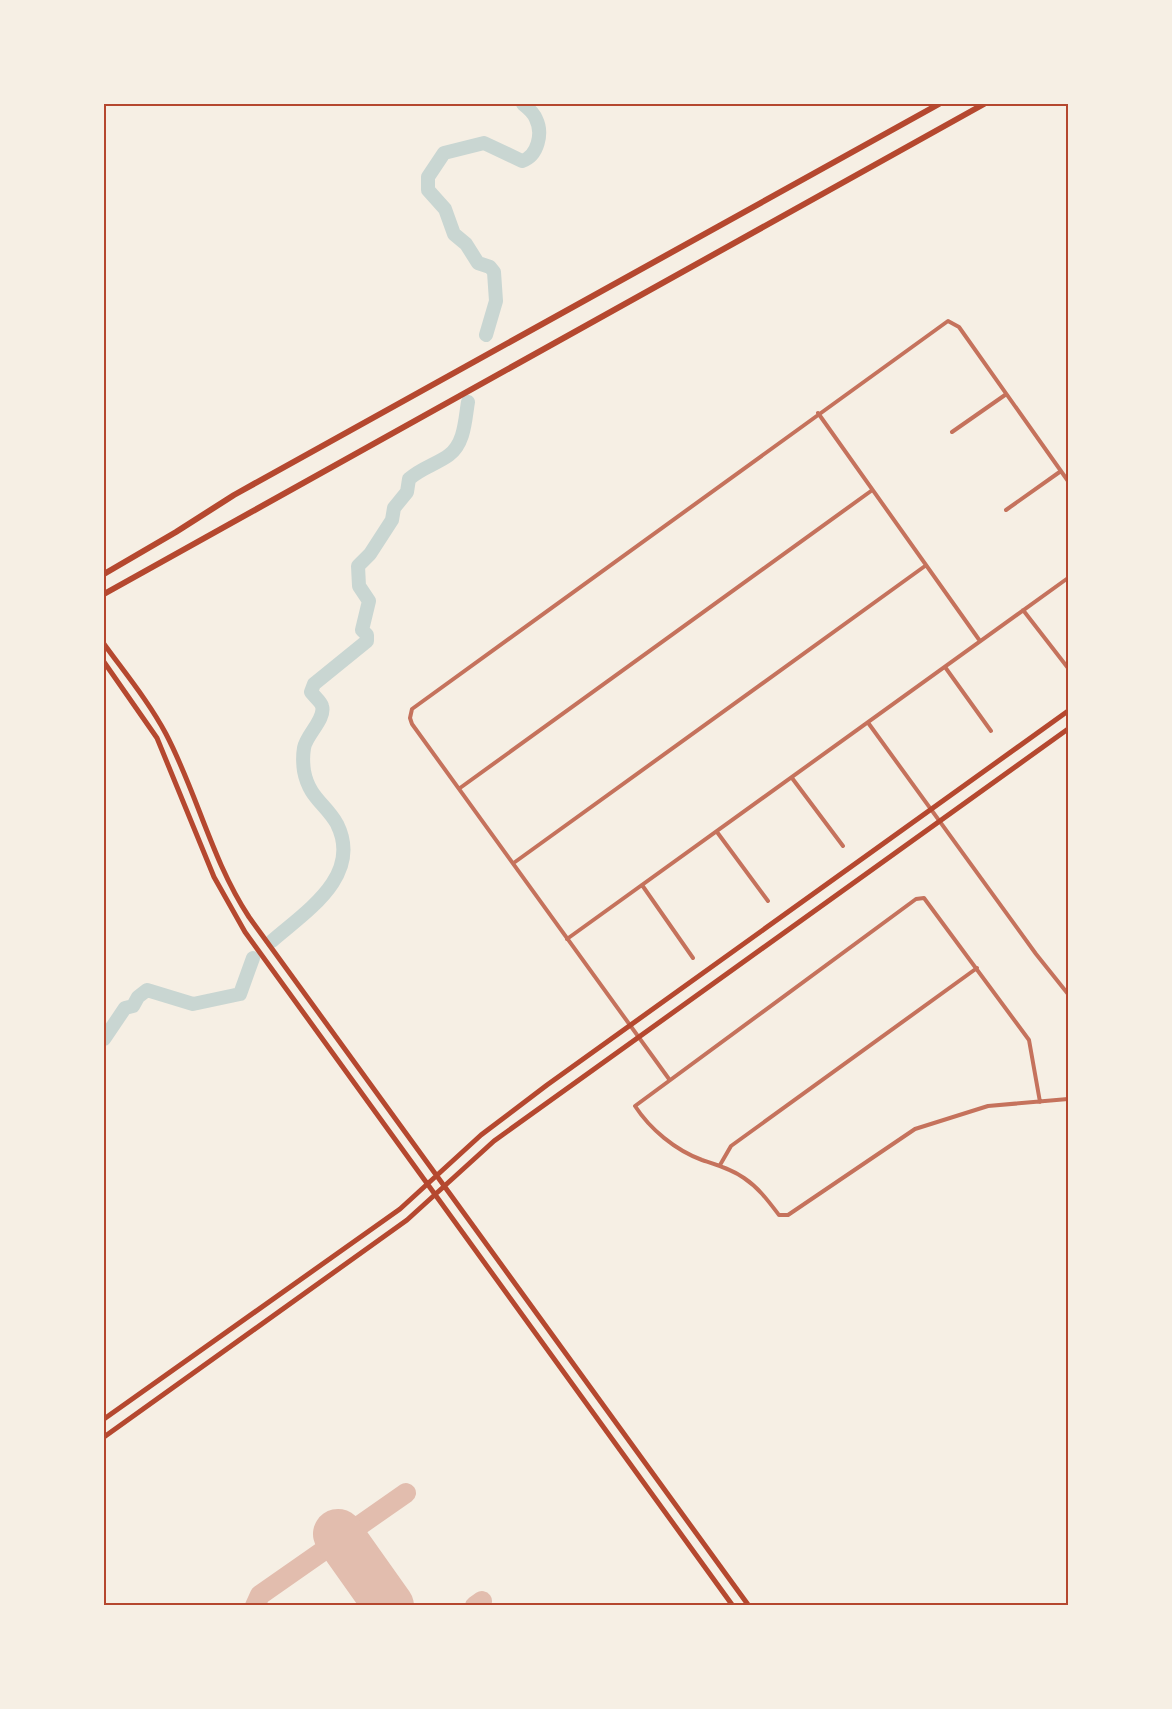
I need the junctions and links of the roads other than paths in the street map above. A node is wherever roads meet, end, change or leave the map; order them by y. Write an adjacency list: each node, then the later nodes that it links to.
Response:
1 (939, 104): 11 (main road)
2 (984, 104): 13 (main road)
3 (1005, 395): 4 (street); 5 (street); 6 (street)
4 (818, 413): 8 (street); 26 (street)
5 (952, 432)
6 (1061, 471): 7 (street); 9 (street)
7 (1068, 481)
8 (871, 491): 10 (street); 26 (street)
9 (1006, 510)
10 (925, 567): 16 (street); 31 (street)
11 (104, 572)
12 (1068, 578): 15 (street)
13 (105, 593): 14 (main road)
14 (104, 601)
15 (1023, 610): 16 (street); 20 (street)
16 (980, 641): 19 (street)
17 (104, 644): 44 (main road)
18 (104, 662): 45 (main road)
19 (945, 667): 22 (street); 24 (street)
20 (1068, 668)
21 (1068, 711): 27 (main road)
22 (869, 723): 25 (street); 27 (street)
23 (1068, 729): 28 (main road)
24 (991, 731)
25 (792, 778): 29 (street); 30 (street)
26 (460, 788): 31 (street)
27 (932, 810): 28 (street); 38 (main road)
28 (939, 820): 37 (street); 39 (main road)
29 (717, 832): 32 (street); 33 (street)
30 (843, 846)
31 (515, 862): 34 (street)
32 (642, 885): 34 (street); 35 (street)
33 (768, 901)
34 (567, 939): 38 (street)
35 (693, 958)
36 (976, 968): 40 (street); 42 (street); 43 (street)
37 (1068, 994)
38 (631, 1026): 39 (street); 44 (main road)
39 (639, 1036): 40 (street); 46 (main road)
40 (669, 1079): 43 (street)
41 (1068, 1100): 42 (street)
42 (1040, 1102): 43 (street)
43 (720, 1165)
44 (439, 1176): 45 (main road); 46 (main road)
45 (430, 1184): 47 (main road); 52 (main road)
46 (446, 1185): 47 (main road); 48 (main road)
47 (436, 1193): 49 (main road); 53 (main road)
48 (525, 1295): 49 (main road); 50 (main road)
49 (515, 1303): 51 (main road)
50 (605, 1405): 51 (main road); 55 (main road)
51 (594, 1414): 54 (main road)
52 (104, 1419)
53 (104, 1437)
54 (733, 1605)
55 (749, 1605)

